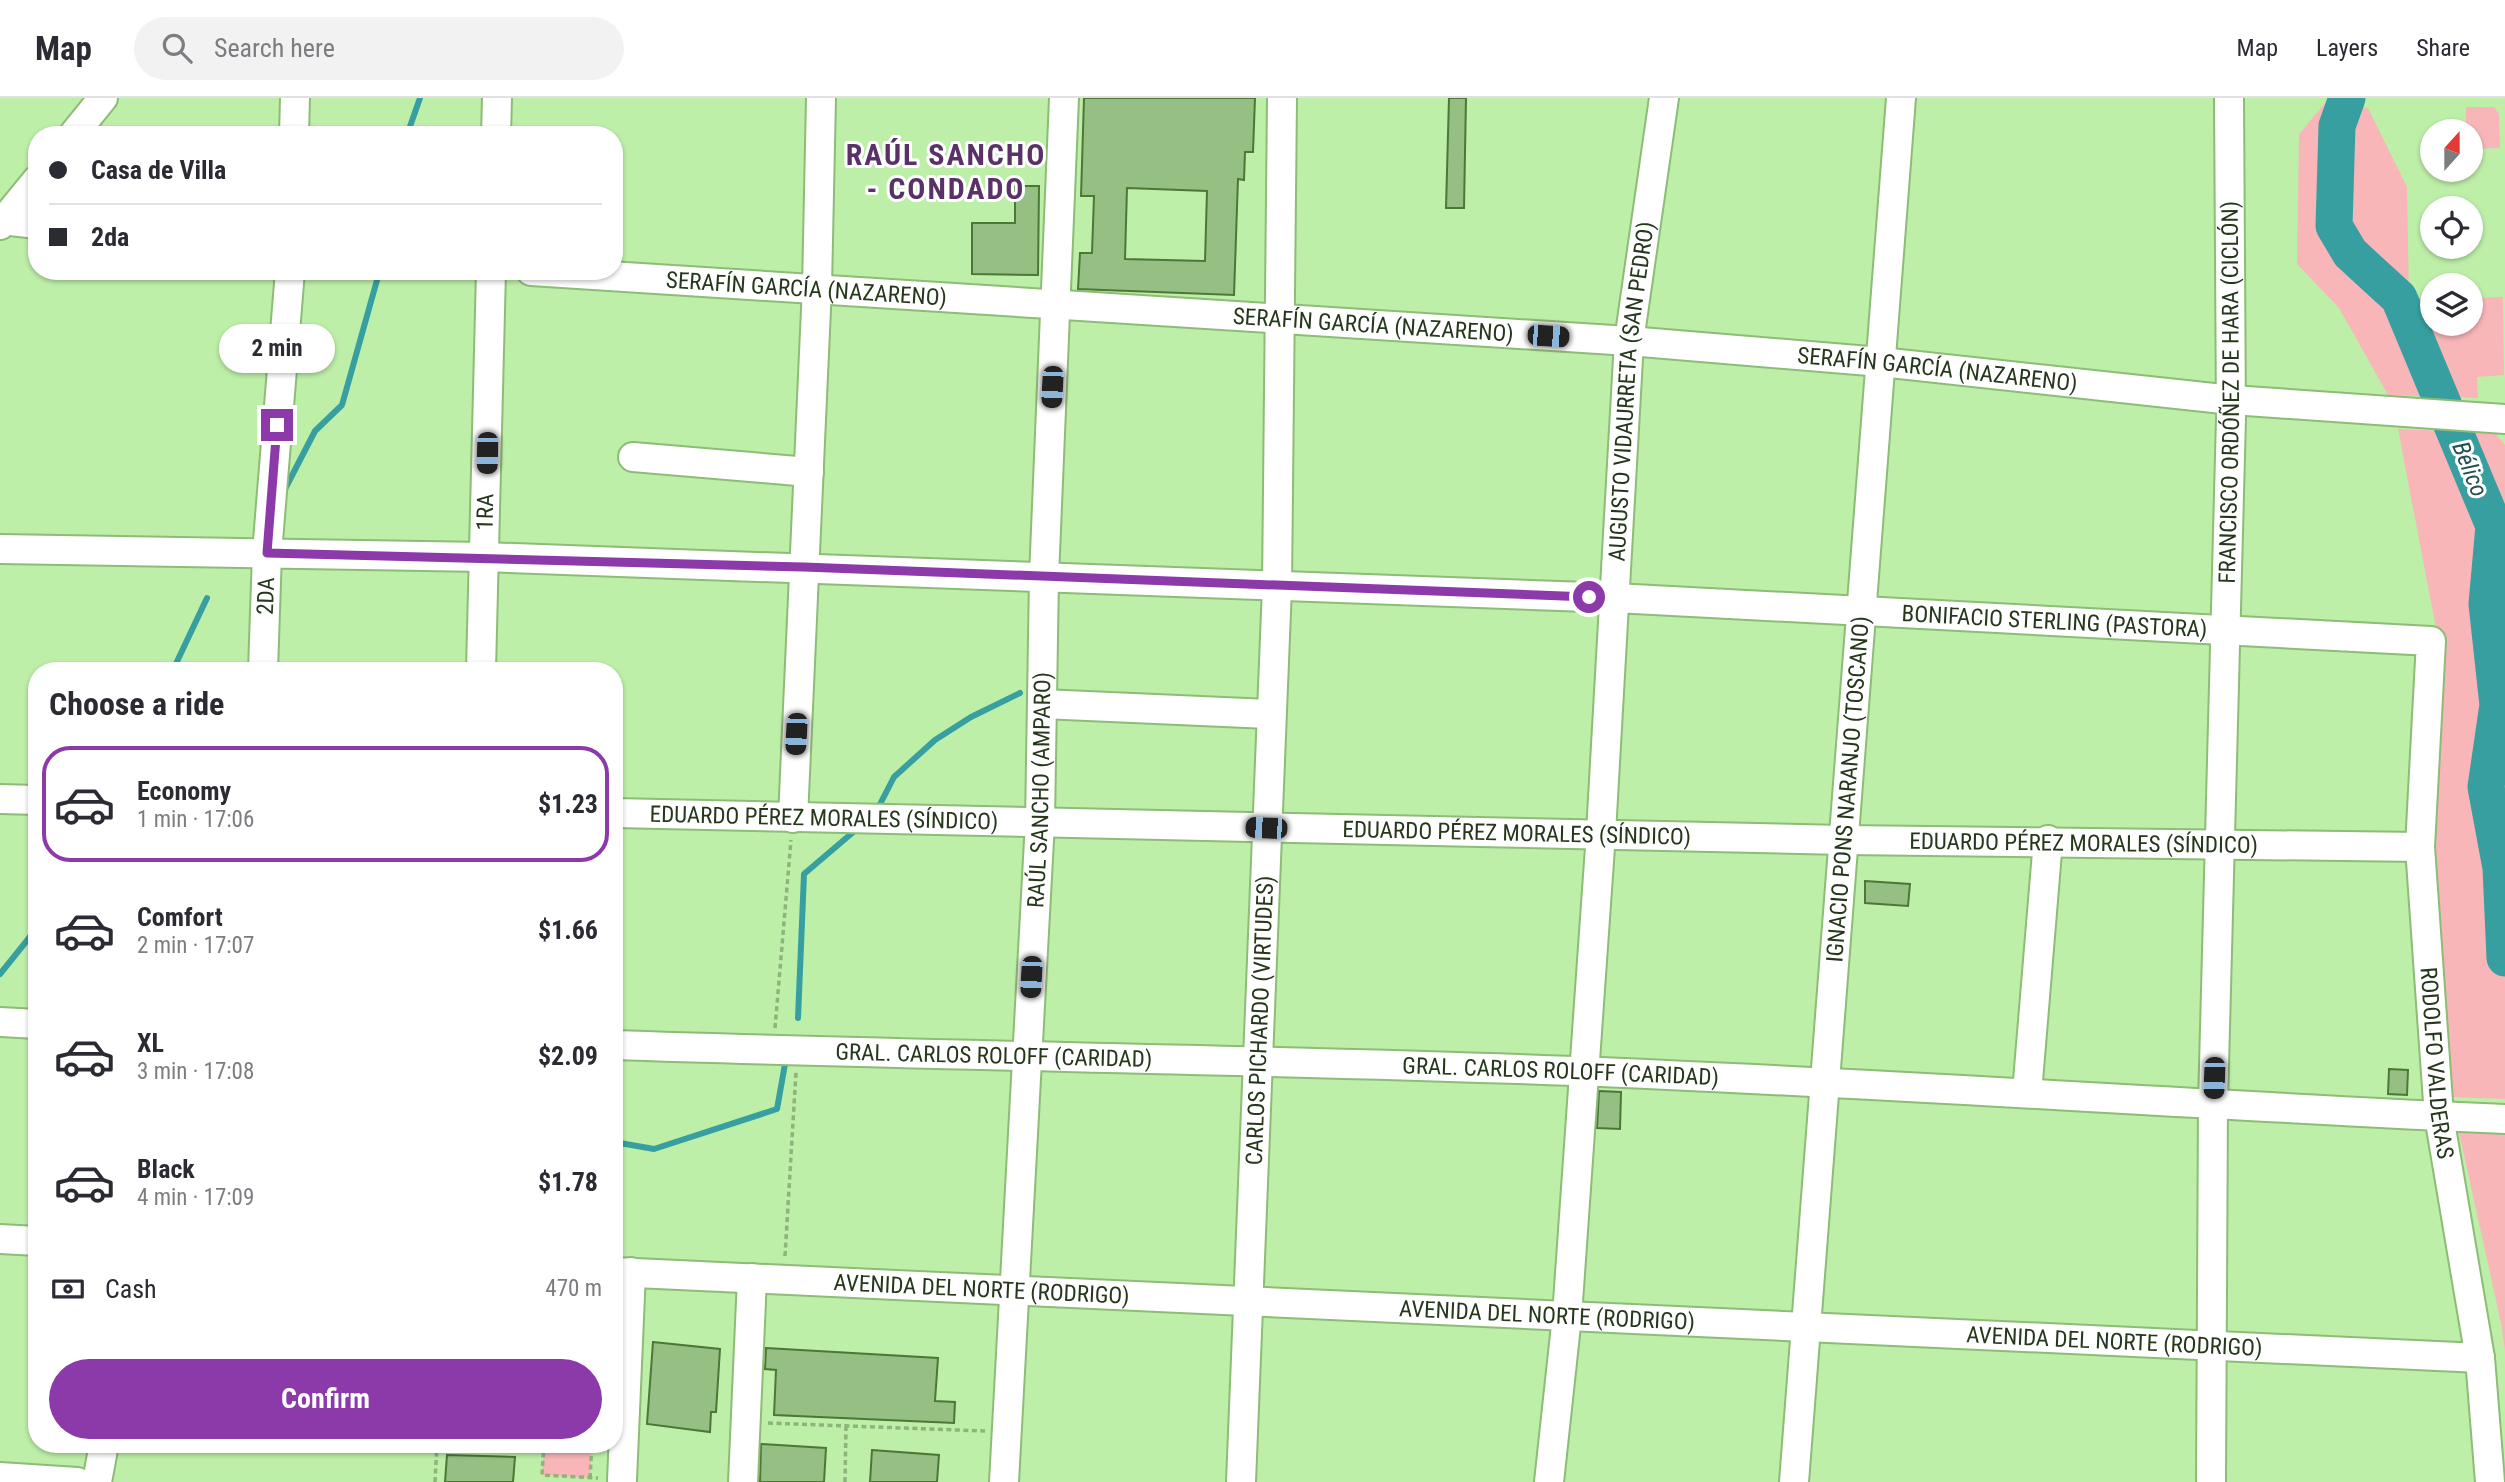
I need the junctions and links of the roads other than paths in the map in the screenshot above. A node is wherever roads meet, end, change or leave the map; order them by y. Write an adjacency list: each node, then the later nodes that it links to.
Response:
1 (103, 98): 10 (street)
2 (295, 98): 11 (street)
3 (497, 98): 12 (street)
4 (821, 98): 19 (street)
5 (1064, 98): 20 (street, RAÚL SANCHO (AMPARO))
6 (1282, 98): 21 (street, CARLOS PICHARDO (VIRTUDES))
7 (1664, 98): 22 (street, AUGUSTO VIDAURRETA (SAN PEDRO))
8 (1901, 98): 23 (street, IGNACIO PONS NARANJO (TOSCANO))
9 (2229, 98): 24 (street, FRANCISCO ORDÓÑEZ DE HARA (CICLÓN))
10 (81, 126)
11 (294, 126)
12 (496, 126)
13 (28, 190): 14 (street)
14 (1, 222): 15 (street)
15 (28, 223)
16 (623, 276): 19 (street, SERAFÍN GARCÍA (NAZARENO))
17 (288, 280): 29 (street, 2DA)
18 (491, 280): 30 (street, 1RA)
19 (817, 288): 20 (street, SERAFÍN GARCÍA (NAZARENO)); 27 (street)
20 (1055, 306): 21 (street, SERAFÍN GARCÍA (NAZARENO)); 32 (street, RAÚL SANCHO (AMPARO))
21 (1281, 319): 22 (street, SERAFÍN GARCÍA (NAZARENO)); 33 (street, CARLOS PICHARDO (VIRTUDES))
22 (1629, 341): 23 (street, SERAFÍN GARCÍA (NAZARENO)); 34 (street, AUGUSTO VIDAURRETA (SAN PEDRO))
23 (1881, 362): 24 (street, SERAFÍN GARCÍA (NAZARENO)); 35 (street, IGNACIO PONS NARANJO (TOSCANO))
24 (2232, 400): 25 (street, SERAFÍN GARCÍA (NAZARENO)); 36 (street, FRANCISCO ORDÓÑEZ DE HARA (CICLÓN))
25 (2496, 418)
26 (633, 457): 27 (street)
27 (809, 472): 31 (street)
28 (0, 549): 29 (street, BONIFACIO STERLING (PASTORA))
29 (267, 553): 30 (street, BONIFACIO STERLING (PASTORA)); 38 (street, 2DA)
30 (484, 557): 31 (street, BONIFACIO STERLING (PASTORA)); 39 (street, 1RA)
31 (804, 567): 32 (street, BONIFACIO STERLING (PASTORA)); 45 (street)
32 (1044, 577): 33 (street, BONIFACIO STERLING (PASTORA)); 40 (street, RAÚL SANCHO (AMPARO))
33 (1277, 587): 34 (street, BONIFACIO STERLING (PASTORA)); 41 (street, CARLOS PICHARDO (VIRTUDES))
34 (1615, 598): 35 (street, BONIFACIO STERLING (PASTORA)); 48 (street, AUGUSTO VIDAURRETA (SAN PEDRO))
35 (1861, 613): 36 (street, BONIFACIO STERLING (PASTORA)); 49 (street, IGNACIO PONS NARANJO (TOSCANO))
36 (2227, 628): 37 (street, BONIFACIO STERLING (PASTORA)); 51 (street, FRANCISCO ORDÓÑEZ DE HARA (CICLÓN))
37 (2431, 641): 52 (street, RODOLFO VALDERAS)
38 (262, 662)
39 (481, 662)
40 (1042, 704): 41 (street); 46 (street, RAÚL SANCHO (AMPARO))
41 (1269, 714): 47 (street, CARLOS PICHARDO (VIRTUDES))
42 (0, 799): 43 (street)
43 (28, 800)
44 (623, 813): 45 (street, EDUARDO PÉREZ MORALES (SÍNDICO))
45 (793, 818): 46 (street, EDUARDO PÉREZ MORALES (SÍNDICO))
46 (1040, 822): 47 (street, EDUARDO PÉREZ MORALES (SÍNDICO)); 56 (street, RAÚL SANCHO (AMPARO))
47 (1266, 828): 48 (street, EDUARDO PÉREZ MORALES (SÍNDICO)); 57 (street, CARLOS PICHARDO (VIRTUDES))
48 (1601, 833): 49 (street, EDUARDO PÉREZ MORALES (SÍNDICO)); 58 (street, AUGUSTO VIDAURRETA (SAN PEDRO))
49 (1844, 840): 50 (street, EDUARDO PÉREZ MORALES (SÍNDICO)); 59 (street, IGNACIO PONS NARANJO (TOSCANO))
50 (2048, 840): 51 (street, EDUARDO PÉREZ MORALES (SÍNDICO)); 60 (street)
51 (2222, 843): 52 (street, EDUARDO PÉREZ MORALES (SÍNDICO)); 61 (street, FRANCISCO ORDÓÑEZ DE HARA (CICLÓN))
52 (2420, 847): 62 (street, RODOLFO VALDERAS)
53 (0, 1022): 54 (street)
54 (28, 1024)
55 (623, 1045): 56 (street, GRAL. CARLOS ROLOFF (CARIDAD))
56 (1027, 1055): 57 (street, GRAL. CARLOS ROLOFF (CARIDAD)); 68 (street, RAÚL SANCHO (AMPARO))
57 (1259, 1059): 58 (street, GRAL. CARLOS ROLOFF (CARIDAD)); 69 (street, CARLOS PICHARDO (VIRTUDES))
58 (1582, 1072): 59 (street, GRAL. CARLOS ROLOFF (CARIDAD)); 70 (street, AUGUSTO VIDAURRETA (SAN PEDRO))
59 (1825, 1082): 60 (street, GRAL. CARLOS ROLOFF (CARIDAD)); 71 (street, IGNACIO PONS NARANJO (TOSCANO))
60 (2027, 1093): 61 (street, GRAL. CARLOS ROLOFF (CARIDAD))
61 (2213, 1104): 62 (street, GRAL. CARLOS ROLOFF (CARIDAD)); 72 (street, FRANCISCO ORDÓÑEZ DE HARA (CICLÓN))
62 (2439, 1116): 63 (street, GRAL. CARLOS ROLOFF (CARIDAD)); 73 (street, RODOLFO VALDERAS)
63 (2505, 1119)
64 (0, 1239): 65 (street)
65 (28, 1241)
66 (623, 1272): 67 (street, AVENIDA DEL NORTE (RODRIGO))
67 (752, 1278): 68 (street, AVENIDA DEL NORTE (RODRIGO)); 80 (street)
68 (1012, 1290): 69 (street, AVENIDA DEL NORTE (RODRIGO)); 81 (street, RAÚL SANCHO (AMPARO))
69 (1247, 1301): 70 (street, AVENIDA DEL NORTE (RODRIGO)); 82 (street, CARLOS PICHARDO (VIRTUDES))
70 (1567, 1316): 71 (street, AVENIDA DEL NORTE (RODRIGO)); 83 (street, AUGUSTO VIDAURRETA (SAN PEDRO))
71 (1806, 1327): 72 (street, AVENIDA DEL NORTE (RODRIGO)); 84 (street, IGNACIO PONS NARANJO (TOSCANO))
72 (2214, 1346): 73 (street, AVENIDA DEL NORTE (RODRIGO)); 85 (street, FRANCISCO ORDÓÑEZ DE HARA (CICLÓN))
73 (2480, 1358): 86 (street, RODOLFO VALDERAS)
74 (102, 1453): 79 (street)
75 (622, 1453): 77 (street)
76 (0, 1477): 78 (street)
77 (622, 1480)
78 (77, 1482)
79 (97, 1482)
80 (743, 1482)
81 (1004, 1482)
82 (1241, 1482)
83 (1549, 1482)
84 (1794, 1482)
85 (2211, 1482)
86 (2490, 1482)

